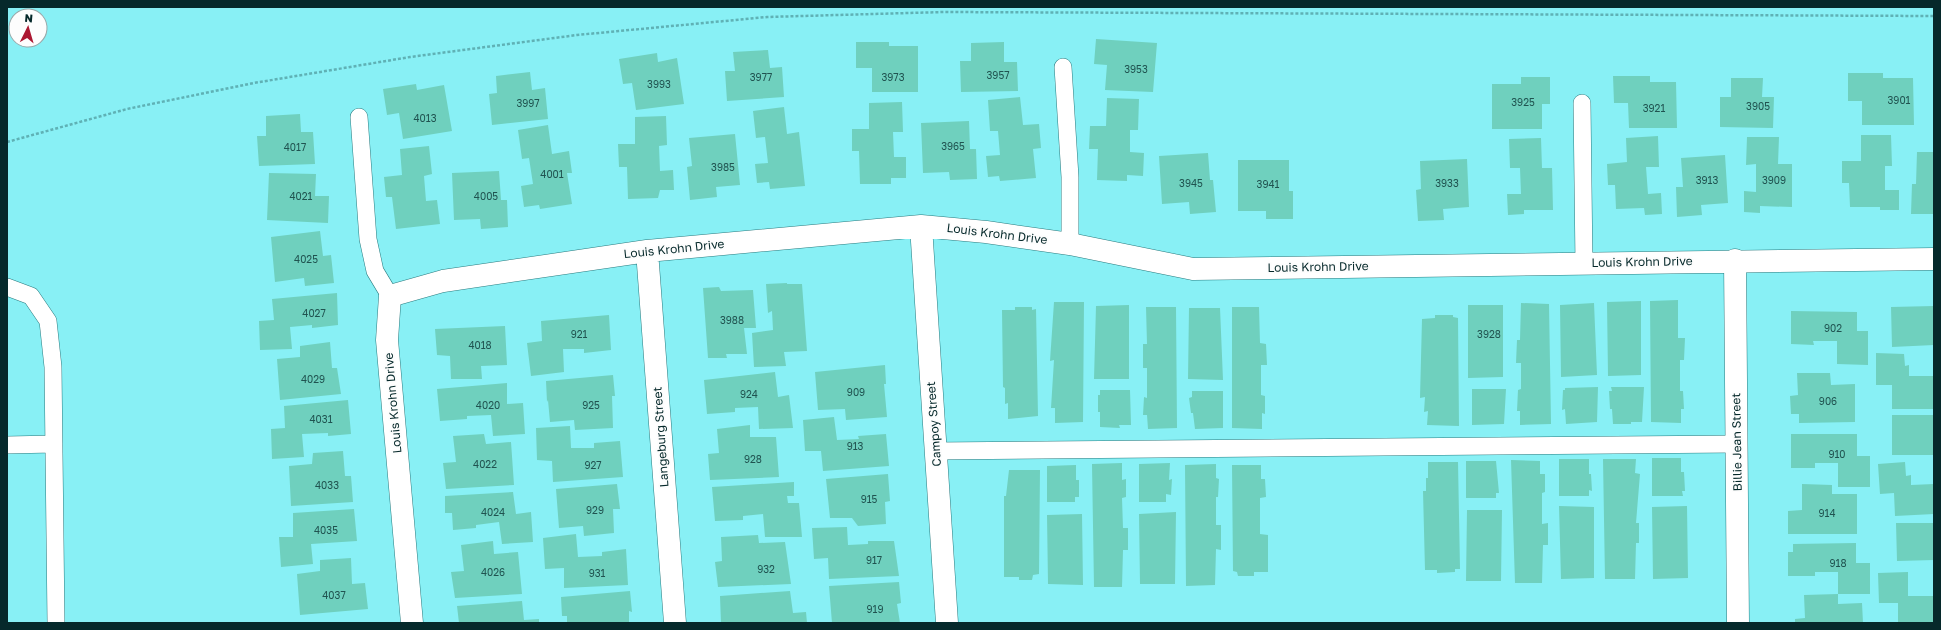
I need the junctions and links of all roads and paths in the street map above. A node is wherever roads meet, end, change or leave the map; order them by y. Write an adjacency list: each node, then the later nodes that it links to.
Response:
1 (1934, 16): 5 (path)
2 (1063, 67): 7 (lane)
3 (1582, 103): 11 (lane)
4 (359, 117): 13 (lane)
5 (7, 142)
6 (921, 226): 7 (street, Louis Krohn Drive); 8 (street, Louis Krohn Drive); 17 (street, Campoy Street)
7 (1070, 244): 11 (street, Louis Krohn Drive)
8 (647, 251): 13 (street, Louis Krohn Drive); 20 (street, Langeburg Street)
9 (1934, 259): 10 (street, Louis Krohn Drive)
10 (1735, 260): 11 (street, Louis Krohn Drive); 15 (street, Billie Jean Street)
11 (1584, 264)
12 (7, 287): 14 (lane)
13 (390, 296): 19 (street, Louis Krohn Drive)
14 (54, 444): 16 (lane); 18 (lane)
15 (1737, 444): 17 (lane); 22 (street, Billie Jean Street)
16 (7, 445)
17 (935, 451): 21 (street, Campoy Street)
18 (56, 623)
19 (412, 623)
20 (675, 623)
21 (947, 623)
22 (1738, 623)

